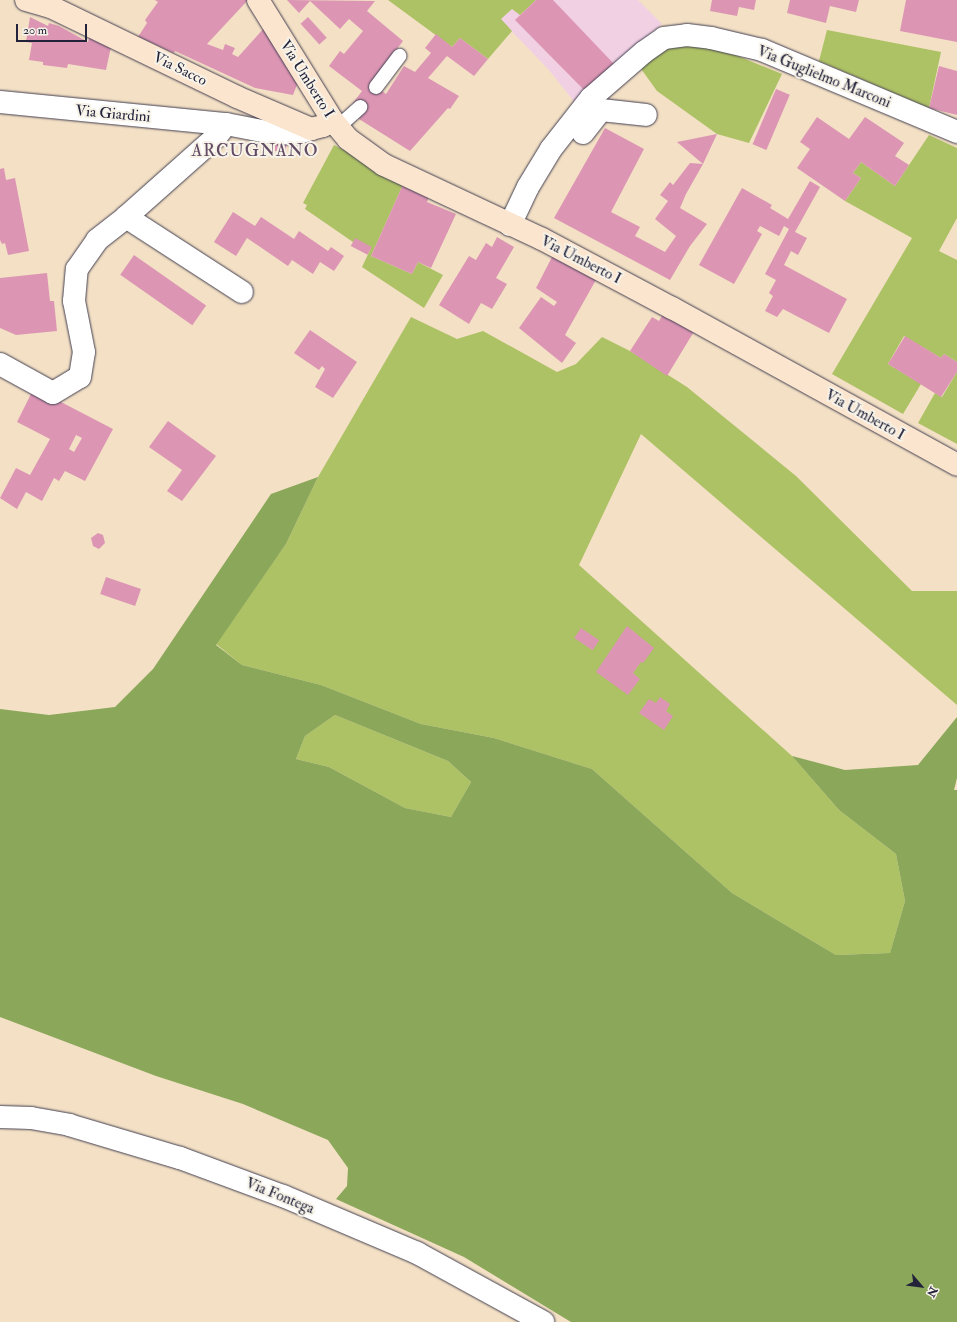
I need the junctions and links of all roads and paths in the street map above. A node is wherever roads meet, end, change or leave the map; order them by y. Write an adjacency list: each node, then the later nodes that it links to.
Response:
1 (26, 0): 10 (main road, Via Sacco)
2 (258, 0): 9 (main road, Via Umberto I)
3 (399, 56): 4 (lane)
4 (376, 87)
5 (0, 102): 8 (street, Via Giardini)
6 (360, 107): 9 (lane)
7 (646, 115): 12 (street, Via Guglielmo Marconi)
8 (226, 124): 10 (street, Via Giardini); 13 (street)
9 (336, 124): 10 (main road); 14 (main road, Via Umberto I)
10 (311, 129)
11 (957, 132): 12 (street, Via Guglielmo Marconi)
12 (534, 178): 14 (street, Via Guglielmo Marconi)
13 (126, 217): 15 (street); 16 (street)
14 (510, 225): 17 (main road, Via Umberto I)
15 (242, 292)
16 (0, 364)
17 (957, 465)
18 (0, 1117): 19 (street, Via Fontega)
19 (543, 1322)

